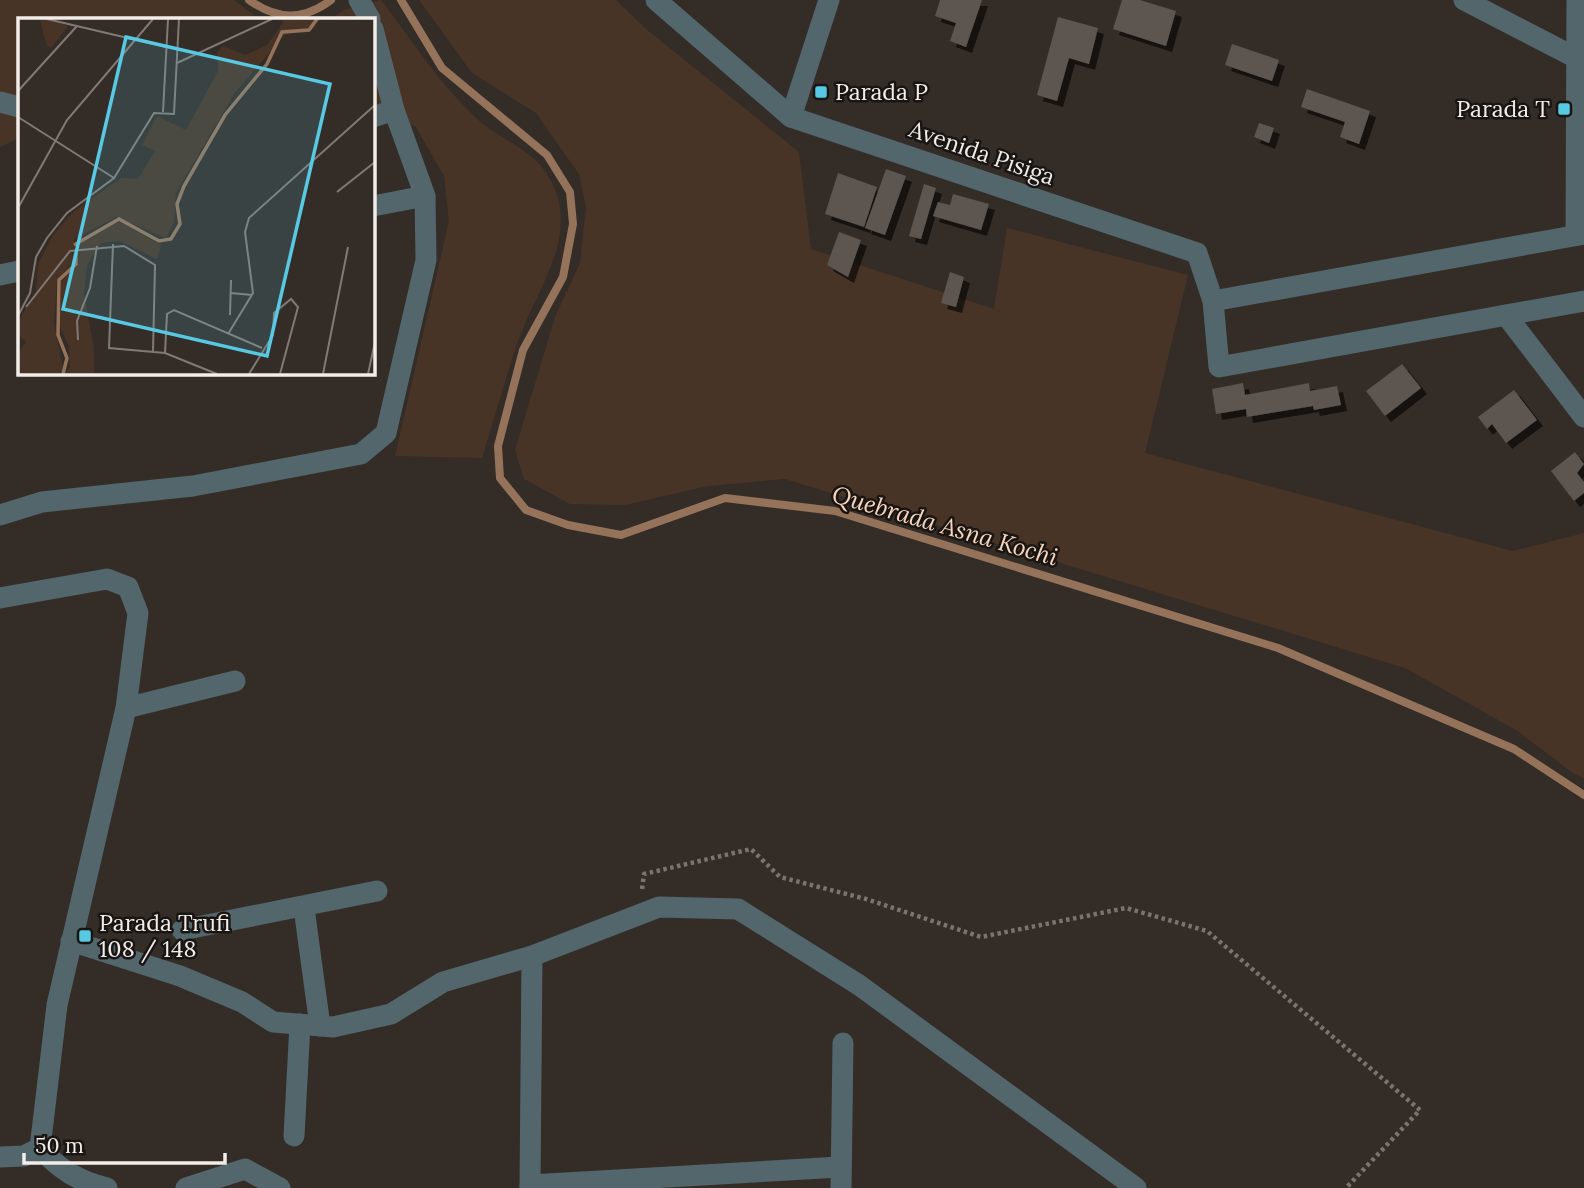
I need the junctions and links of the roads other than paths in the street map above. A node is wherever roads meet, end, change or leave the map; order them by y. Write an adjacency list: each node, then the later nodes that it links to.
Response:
1 (359, 0): 6 (street)
2 (656, 0): 13 (street, Avenida Pisiga)
3 (829, 0): 13 (street)
4 (1464, 0): 8 (street)
5 (1577, 0): 8 (street)
6 (369, 18)
7 (374, 33): 11 (street)
8 (1580, 60): 16 (street)
9 (0, 102): 10 (street)
10 (18, 107)
11 (394, 110): 12 (street); 14 (street)
12 (374, 117)
13 (791, 117): 19 (street, Avenida Pisiga)
14 (425, 196): 15 (street); 23 (street)
15 (374, 206)
16 (1580, 234): 19 (street)
17 (18, 271): 18 (street)
18 (0, 275)
19 (1213, 301): 21 (street, Avenida Pisiga)
20 (1584, 301): 21 (street, Avenida Pisiga)
21 (1506, 315): 22 (street)
22 (1584, 417)
23 (0, 515)
24 (0, 598): 26 (street)
25 (235, 681): 26 (street)
26 (126, 708): 30 (street)
27 (377, 891): 28 (street)
28 (304, 908): 29 (street); 32 (street)
29 (182, 930)
30 (71, 941): 32 (street); 35 (street)
31 (533, 956): 32 (street); 38 (street); 42 (street)
32 (310, 1025): 34 (street)
33 (843, 1043): 37 (street)
34 (293, 1136)
35 (40, 1148): 36 (street); 39 (street)
36 (0, 1157)
37 (840, 1177): 38 (street)
38 (530, 1186)
39 (107, 1188)
40 (186, 1188): 41 (street)
41 (280, 1188)
42 (1136, 1188)

